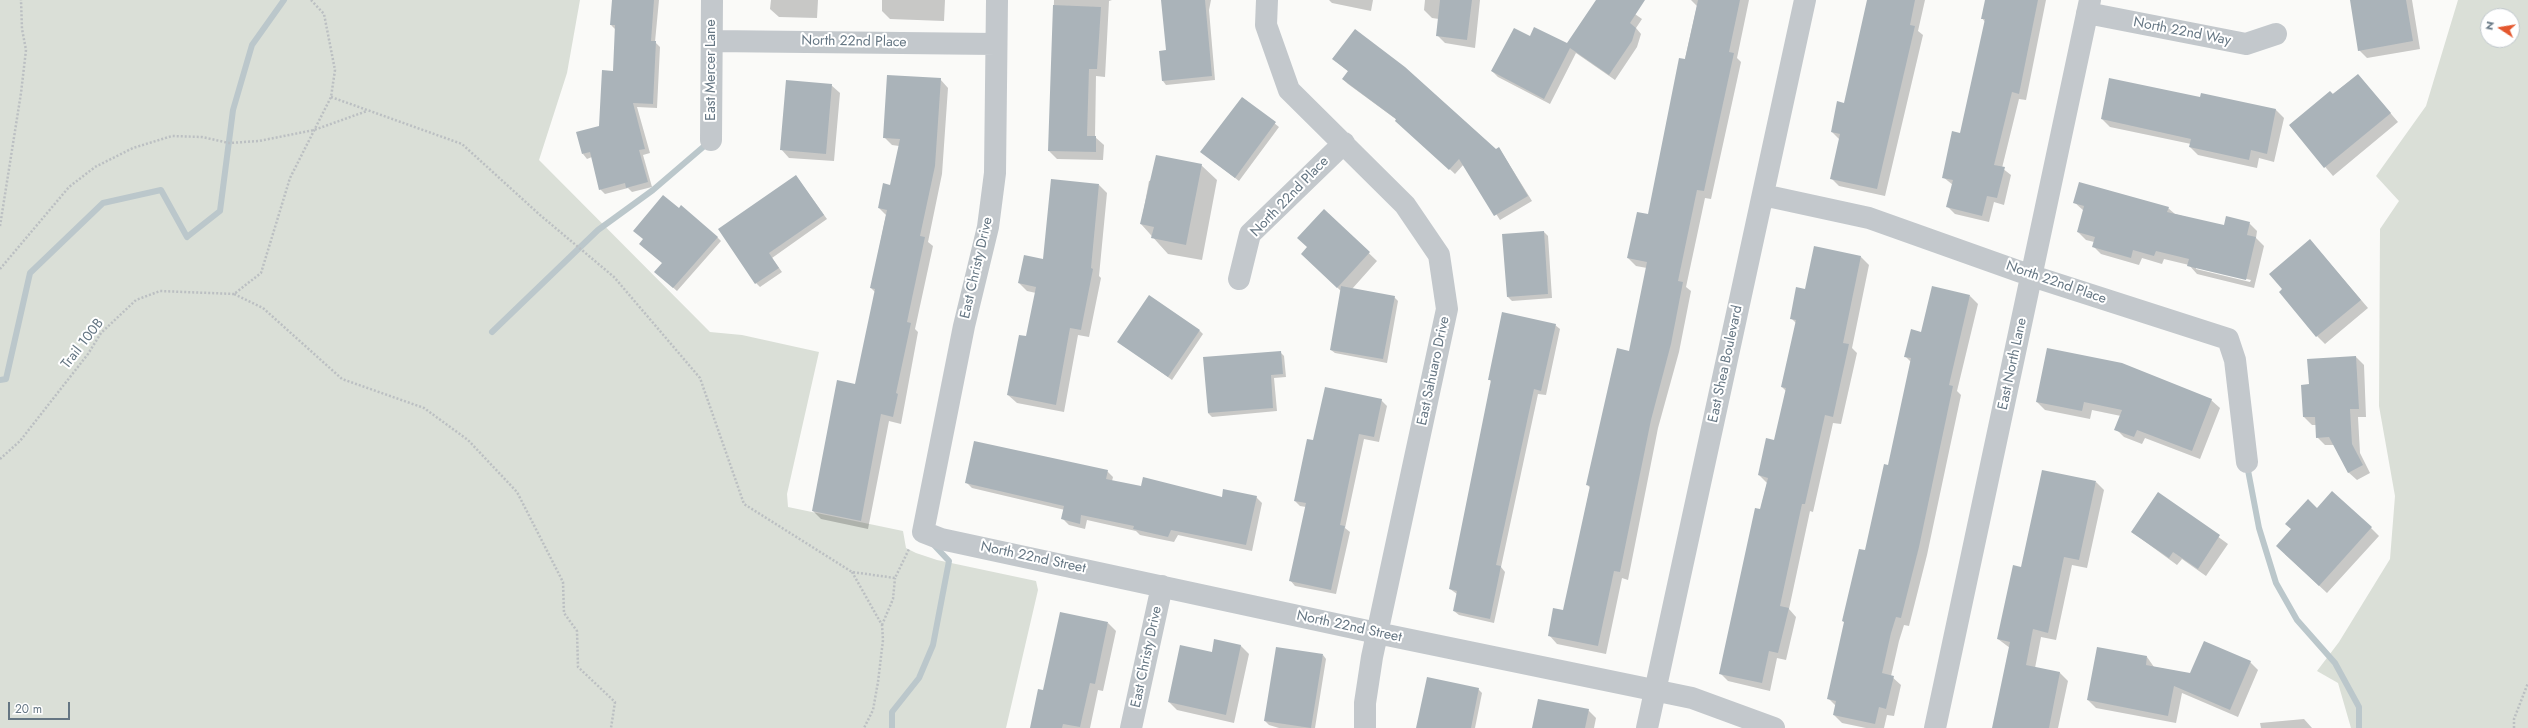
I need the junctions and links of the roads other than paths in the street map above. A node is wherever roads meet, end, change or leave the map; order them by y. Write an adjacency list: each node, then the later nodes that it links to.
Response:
1 (712, 0): 7 (street, East Mercer Lane)
2 (997, 0): 8 (street, East Christy Drive)
3 (1267, 0): 10 (street, East Sahuaro Drive)
4 (1806, 0): 11 (street, East Shea Boulevard)
5 (2089, 7): 6 (street, North 22nd Way); 12 (street, East North Lane)
6 (2276, 34)
7 (712, 41): 8 (street, North 22nd Place); 9 (street, East Mercer Lane)
8 (996, 44): 15 (street, East Christy Drive)
9 (711, 140)
10 (1344, 143): 13 (street, North 22nd Place); 17 (street, East Sahuaro Drive)
11 (1763, 196): 12 (street, North 22nd Place); 18 (street, East Shea Boulevard)
12 (2032, 276): 14 (street, North 22nd Place); 23 (street, East North Lane)
13 (1239, 279)
14 (2247, 462)
15 (923, 532): 16 (street, North 22nd Street)
16 (1162, 586): 17 (street, North 22nd Street); 19 (street, East Christy Drive)
17 (1377, 633): 18 (street, North 22nd Street); 20 (street, East Sahuaro Drive)
18 (1655, 691): 21 (street, East Shea Boulevard); 22 (street, North 22nd Street)
19 (1131, 728)
20 (1365, 728)
21 (1647, 728)
22 (1774, 728)
23 (1935, 728)

